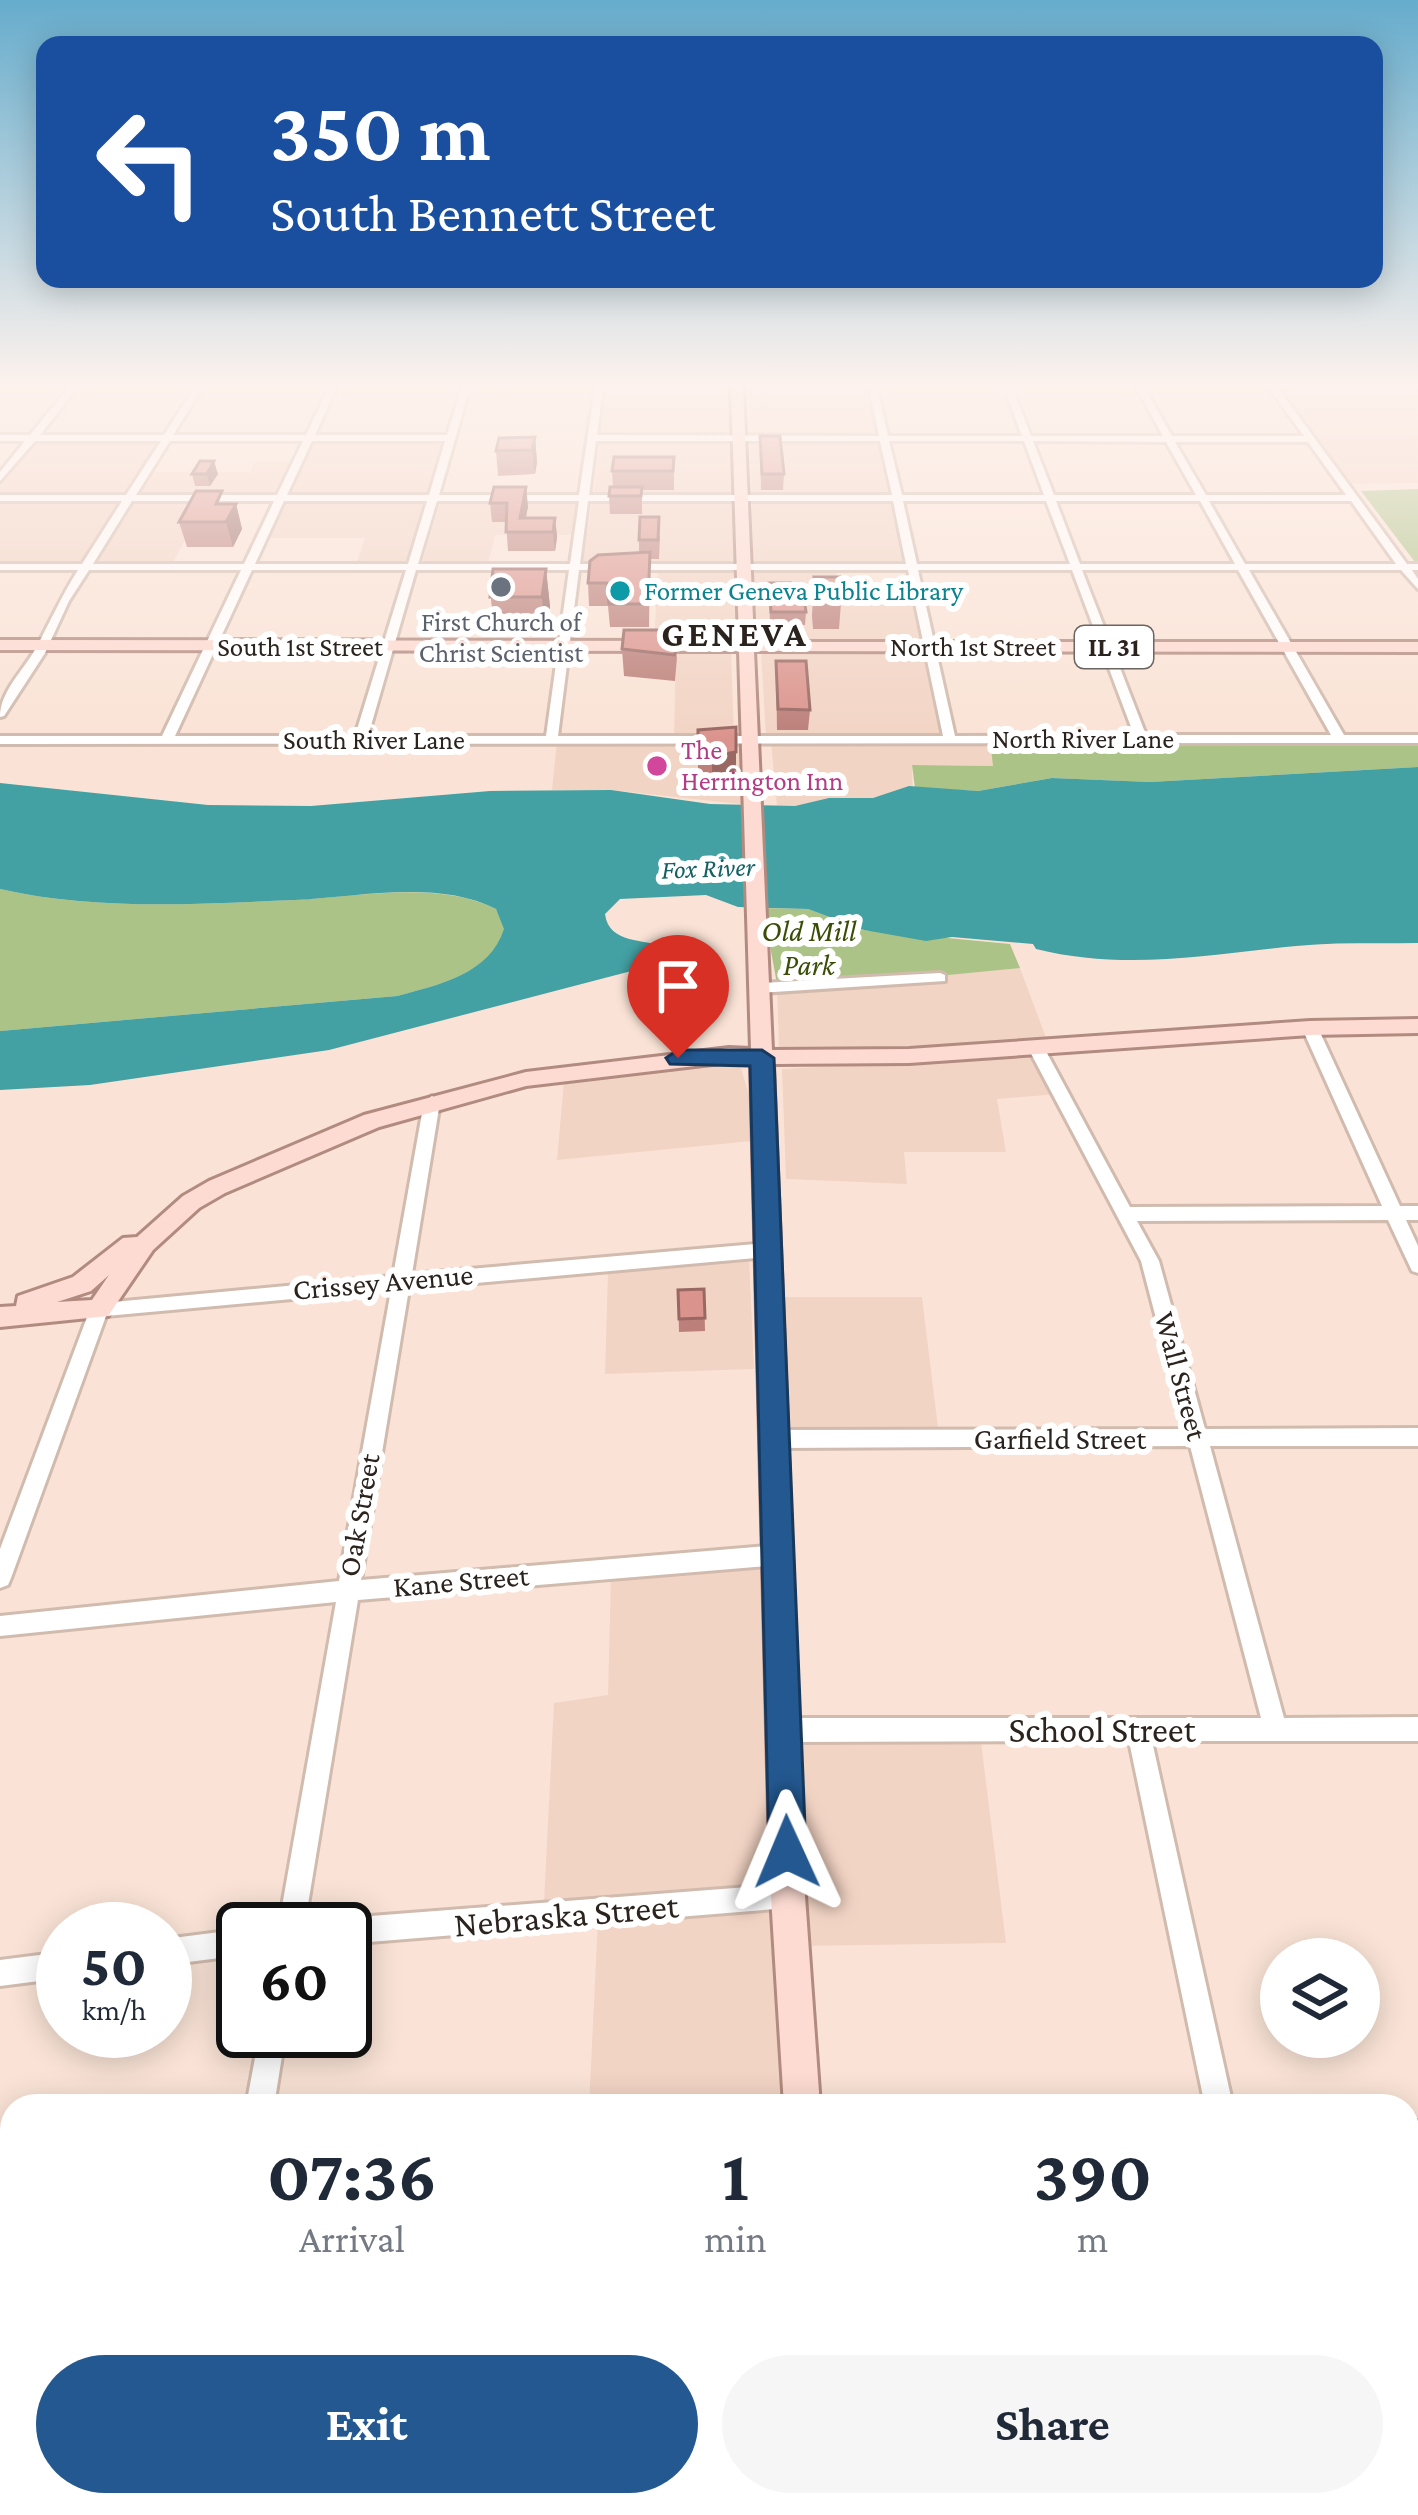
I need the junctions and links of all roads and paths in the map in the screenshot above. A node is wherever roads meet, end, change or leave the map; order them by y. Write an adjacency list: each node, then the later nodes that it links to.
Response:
1 (124, 504): 14 (street)
2 (279, 504): 10 (street)
3 (432, 504): 11 (street)
4 (586, 504): 15 (street)
5 (740, 504): 16 (main road)
6 (898, 504): 17 (street)
7 (1052, 504): 18 (street)
8 (1205, 504): 12 (street)
9 (1357, 504): 19 (street)
10 (249, 566): 11 (street); 14 (street); 25 (street)
11 (413, 566): 15 (street); 26 (street)
12 (1241, 566): 18 (street); 19 (street); 24 (street)
13 (0, 567): 14 (street)
14 (86, 567): 23 (street)
15 (574, 567): 16 (street); 27 (street)
16 (742, 567): 17 (street); 28 (main road)
17 (912, 567): 18 (street); 29 (street)
18 (1077, 567): 30 (street)
19 (1404, 567): 20 (street); 21 (street)
20 (1418, 567)
21 (1418, 586)
22 (0, 645): 23 (main road, South 1st Street / IL 31)
23 (41, 646): 25 (main road, South 1st Street / IL 31); 32 (street)
24 (1286, 646): 30 (main road, North 1st Street / IL 31); 31 (main road, North 1st Street / IL 31); 40 (street)
25 (209, 647): 26 (main road, South 1st Street / IL 31); 36 (street)
26 (387, 647): 27 (main road, South 1st Street / IL 31); 37 (street)
27 (564, 647): 28 (main road, South 1st Street / IL 31); 41 (street)
28 (745, 647): 29 (main road, North 1st Street / IL 31); 38 (main road)
29 (929, 647): 30 (main road, North 1st Street / IL 31); 39 (street)
30 (1107, 647): 33 (street)
31 (1418, 647)
32 (0, 713)
33 (1141, 739): 39 (street, North River Lane); 40 (street, North River Lane)
34 (1418, 739): 40 (street, North River Lane)
35 (0, 740): 36 (street, South River Lane)
36 (167, 740): 37 (street, South River Lane)
37 (360, 740): 41 (street, South River Lane)
38 (749, 740): 39 (street, North River Lane); 41 (street, South River Lane); 42 (main road)
39 (950, 740)
40 (1340, 740)
41 (551, 741)
42 (760, 978): 43 (street); 47 (main road)
43 (940, 978)
44 (1418, 1025): 45 (main road)
45 (1310, 1028): 46 (main road); 50 (street)
46 (1035, 1046): 47 (main road); 52 (street, Wall Street)
47 (762, 1058): 48 (main road); 53 (main road)
48 (432, 1102): 49 (main road); 55 (street, Oak Street)
49 (191, 1202): 56 (main road); 57 (main road)
50 (1396, 1213): 51 (street); 52 (street); 54 (street)
51 (1418, 1213)
52 (1127, 1214): 58 (street, Wall Street)
53 (767, 1250): 55 (street, Crissey Avenue); 60 (main road)
54 (1418, 1266)
55 (402, 1280): 56 (street, Crissey Avenue); 63 (street, Oak Street)
56 (99, 1309): 57 (main road, Crissey Avenue); 62 (street)
57 (0, 1313)
58 (1197, 1438): 59 (street, Garfield Street); 60 (street, Garfield Street); 65 (street, Wall Street)
59 (1418, 1438)
60 (775, 1439): 61 (main road)
61 (780, 1555): 63 (street, Kane Street); 68 (main road)
62 (0, 1578)
63 (345, 1591): 64 (street, Kane Street); 70 (street, Oak Street)
64 (0, 1627)
65 (1275, 1727): 66 (street, School Street); 67 (street, School Street)
66 (1138, 1729): 68 (street, School Street); 77 (street)
67 (1418, 1729)
68 (785, 1730): 69 (main road)
69 (788, 1896): 71 (street, Nebraska Street); 76 (main road)
70 (295, 1902)
71 (372, 1929)
72 (36, 1968): 73 (street)
73 (0, 1973)
74 (268, 2058): 75 (street)
75 (262, 2094)
76 (801, 2094)
77 (1216, 2094)

